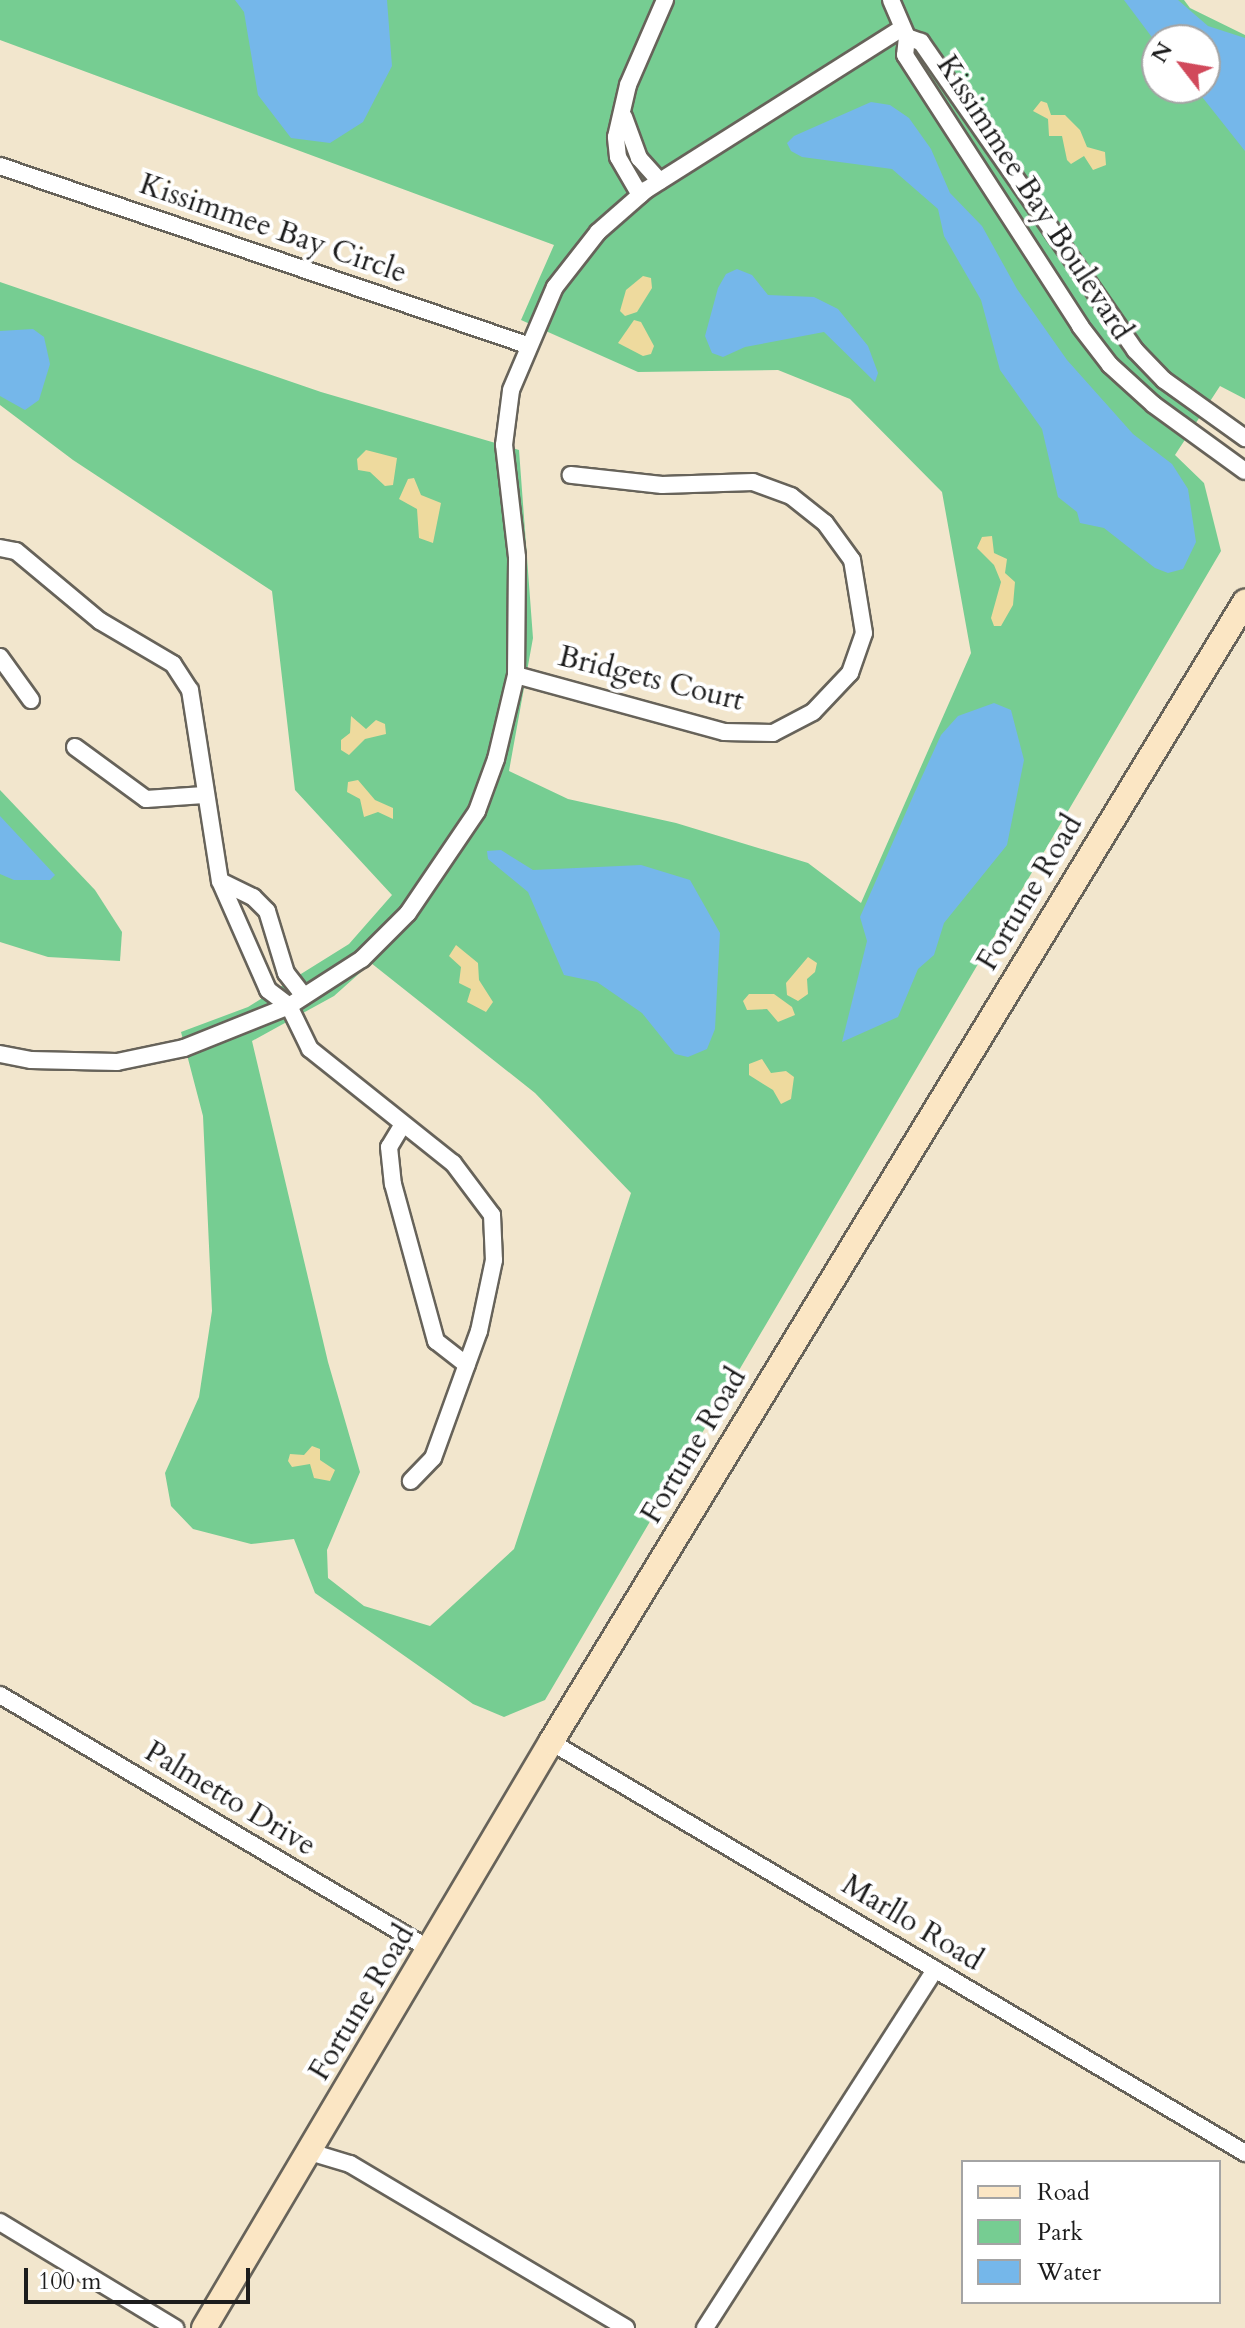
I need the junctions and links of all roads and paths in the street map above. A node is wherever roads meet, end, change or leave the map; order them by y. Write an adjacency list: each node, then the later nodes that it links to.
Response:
1 (665, 0): 4 (street)
2 (891, 0): 3 (street)
3 (904, 32): 6 (street); 8 (street, Kissimmee Bay Boulevard); 9 (street, Kissimmee Bay Boulevard)
4 (624, 117): 6 (street); 7 (street)
5 (0, 166): 10 (street, Kissimmee Bay Circle)
6 (660, 181): 7 (street)
7 (640, 195): 10 (street)
8 (1049, 227): 9 (street); 11 (street, Kissimmee Bay Boulevard)
9 (1026, 244): 13 (street, Kissimmee Bay Boulevard)
10 (527, 345): 19 (street)
11 (1223, 425): 12 (street, Kissimmee Bay Boulevard); 13 (street)
12 (1245, 438)
13 (1209, 447): 14 (street, Kissimmee Bay Boulevard)
14 (1245, 471)
15 (571, 475): 19 (street, Bridgets Court)
16 (0, 548): 22 (street)
17 (1245, 602): 31 (street, Fortune Road)
18 (0, 657): 20 (street)
19 (516, 675): 24 (street)
20 (31, 700)
21 (75, 747): 22 (street)
22 (204, 795): 23 (street)
23 (220, 881): 24 (street); 25 (street)
24 (304, 996): 25 (street)
25 (289, 1006): 26 (street); 27 (street)
26 (0, 1054)
27 (403, 1124): 28 (street); 28 (street)
28 (467, 1365): 29 (street)
29 (411, 1481)
30 (0, 1695): 32 (street, Palmetto Drive)
31 (551, 1742): 32 (street, Fortune Road); 33 (street, Marllo Road)
32 (431, 1950): 34 (street, Fortune Road)
33 (935, 1970): 35 (street, Marllo Road); 40 (street)
34 (310, 2152): 38 (street, Fortune Road); 39 (street)
35 (1245, 2153)
36 (0, 2222): 37 (street)
37 (175, 2328)
38 (204, 2328)
39 (626, 2328)
40 (705, 2328)

